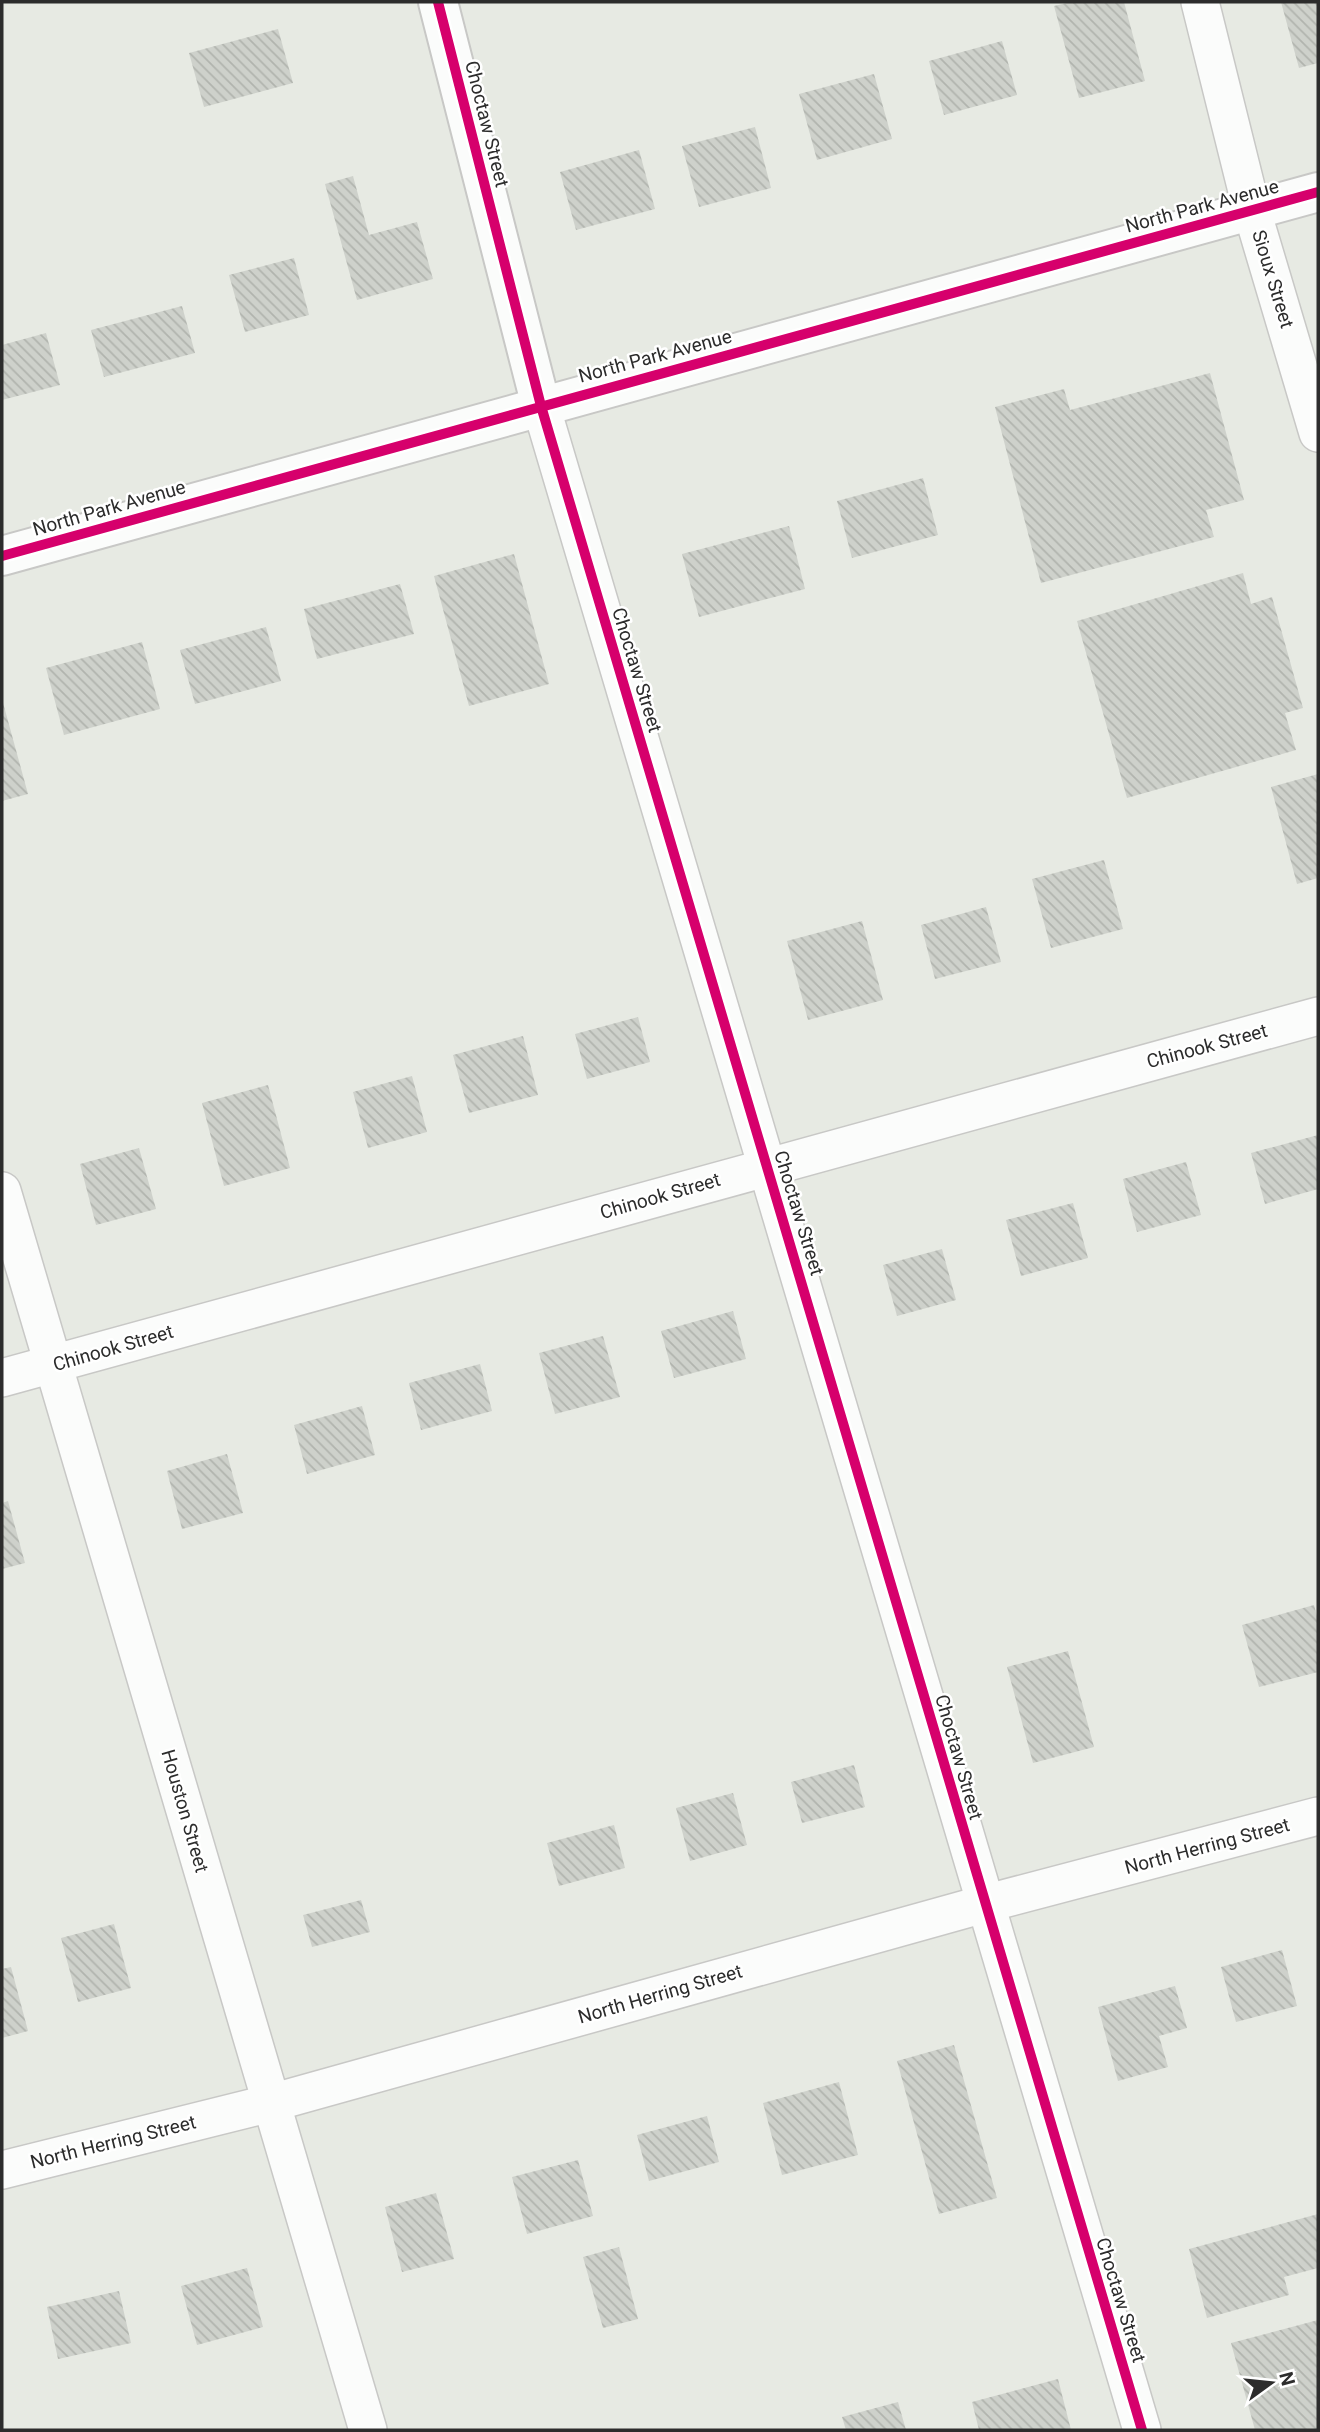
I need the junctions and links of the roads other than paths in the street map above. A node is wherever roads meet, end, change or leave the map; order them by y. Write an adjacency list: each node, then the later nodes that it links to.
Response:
1 (438, 2): 5 (street, Choctaw Street)
2 (1200, 2): 4 (street, Sioux Street)
3 (1318, 192): 4 (street, North Park Avenue)
4 (1252, 211): 5 (street, North Park Avenue); 6 (street, Sioux Street)
5 (541, 406): 7 (street, North Park Avenue); 9 (street, Choctaw Street)
6 (1318, 433)
7 (2, 556)
8 (1318, 1016): 9 (street, Chinook Street)
9 (766, 1166): 11 (street, Chinook Street); 14 (street, Choctaw Street)
10 (2, 1191): 11 (street, Houston Street)
11 (53, 1365): 12 (street, Chinook Street); 15 (street, Houston Street)
12 (2, 1378)
13 (1318, 1816): 14 (street, North Herring Street)
14 (984, 1904): 15 (street, North Herring Street); 18 (street, Choctaw Street)
15 (271, 2103): 16 (street, North Herring Street); 17 (street, Houston Street)
16 (2, 2170)
17 (368, 2430)
18 (1142, 2430)

